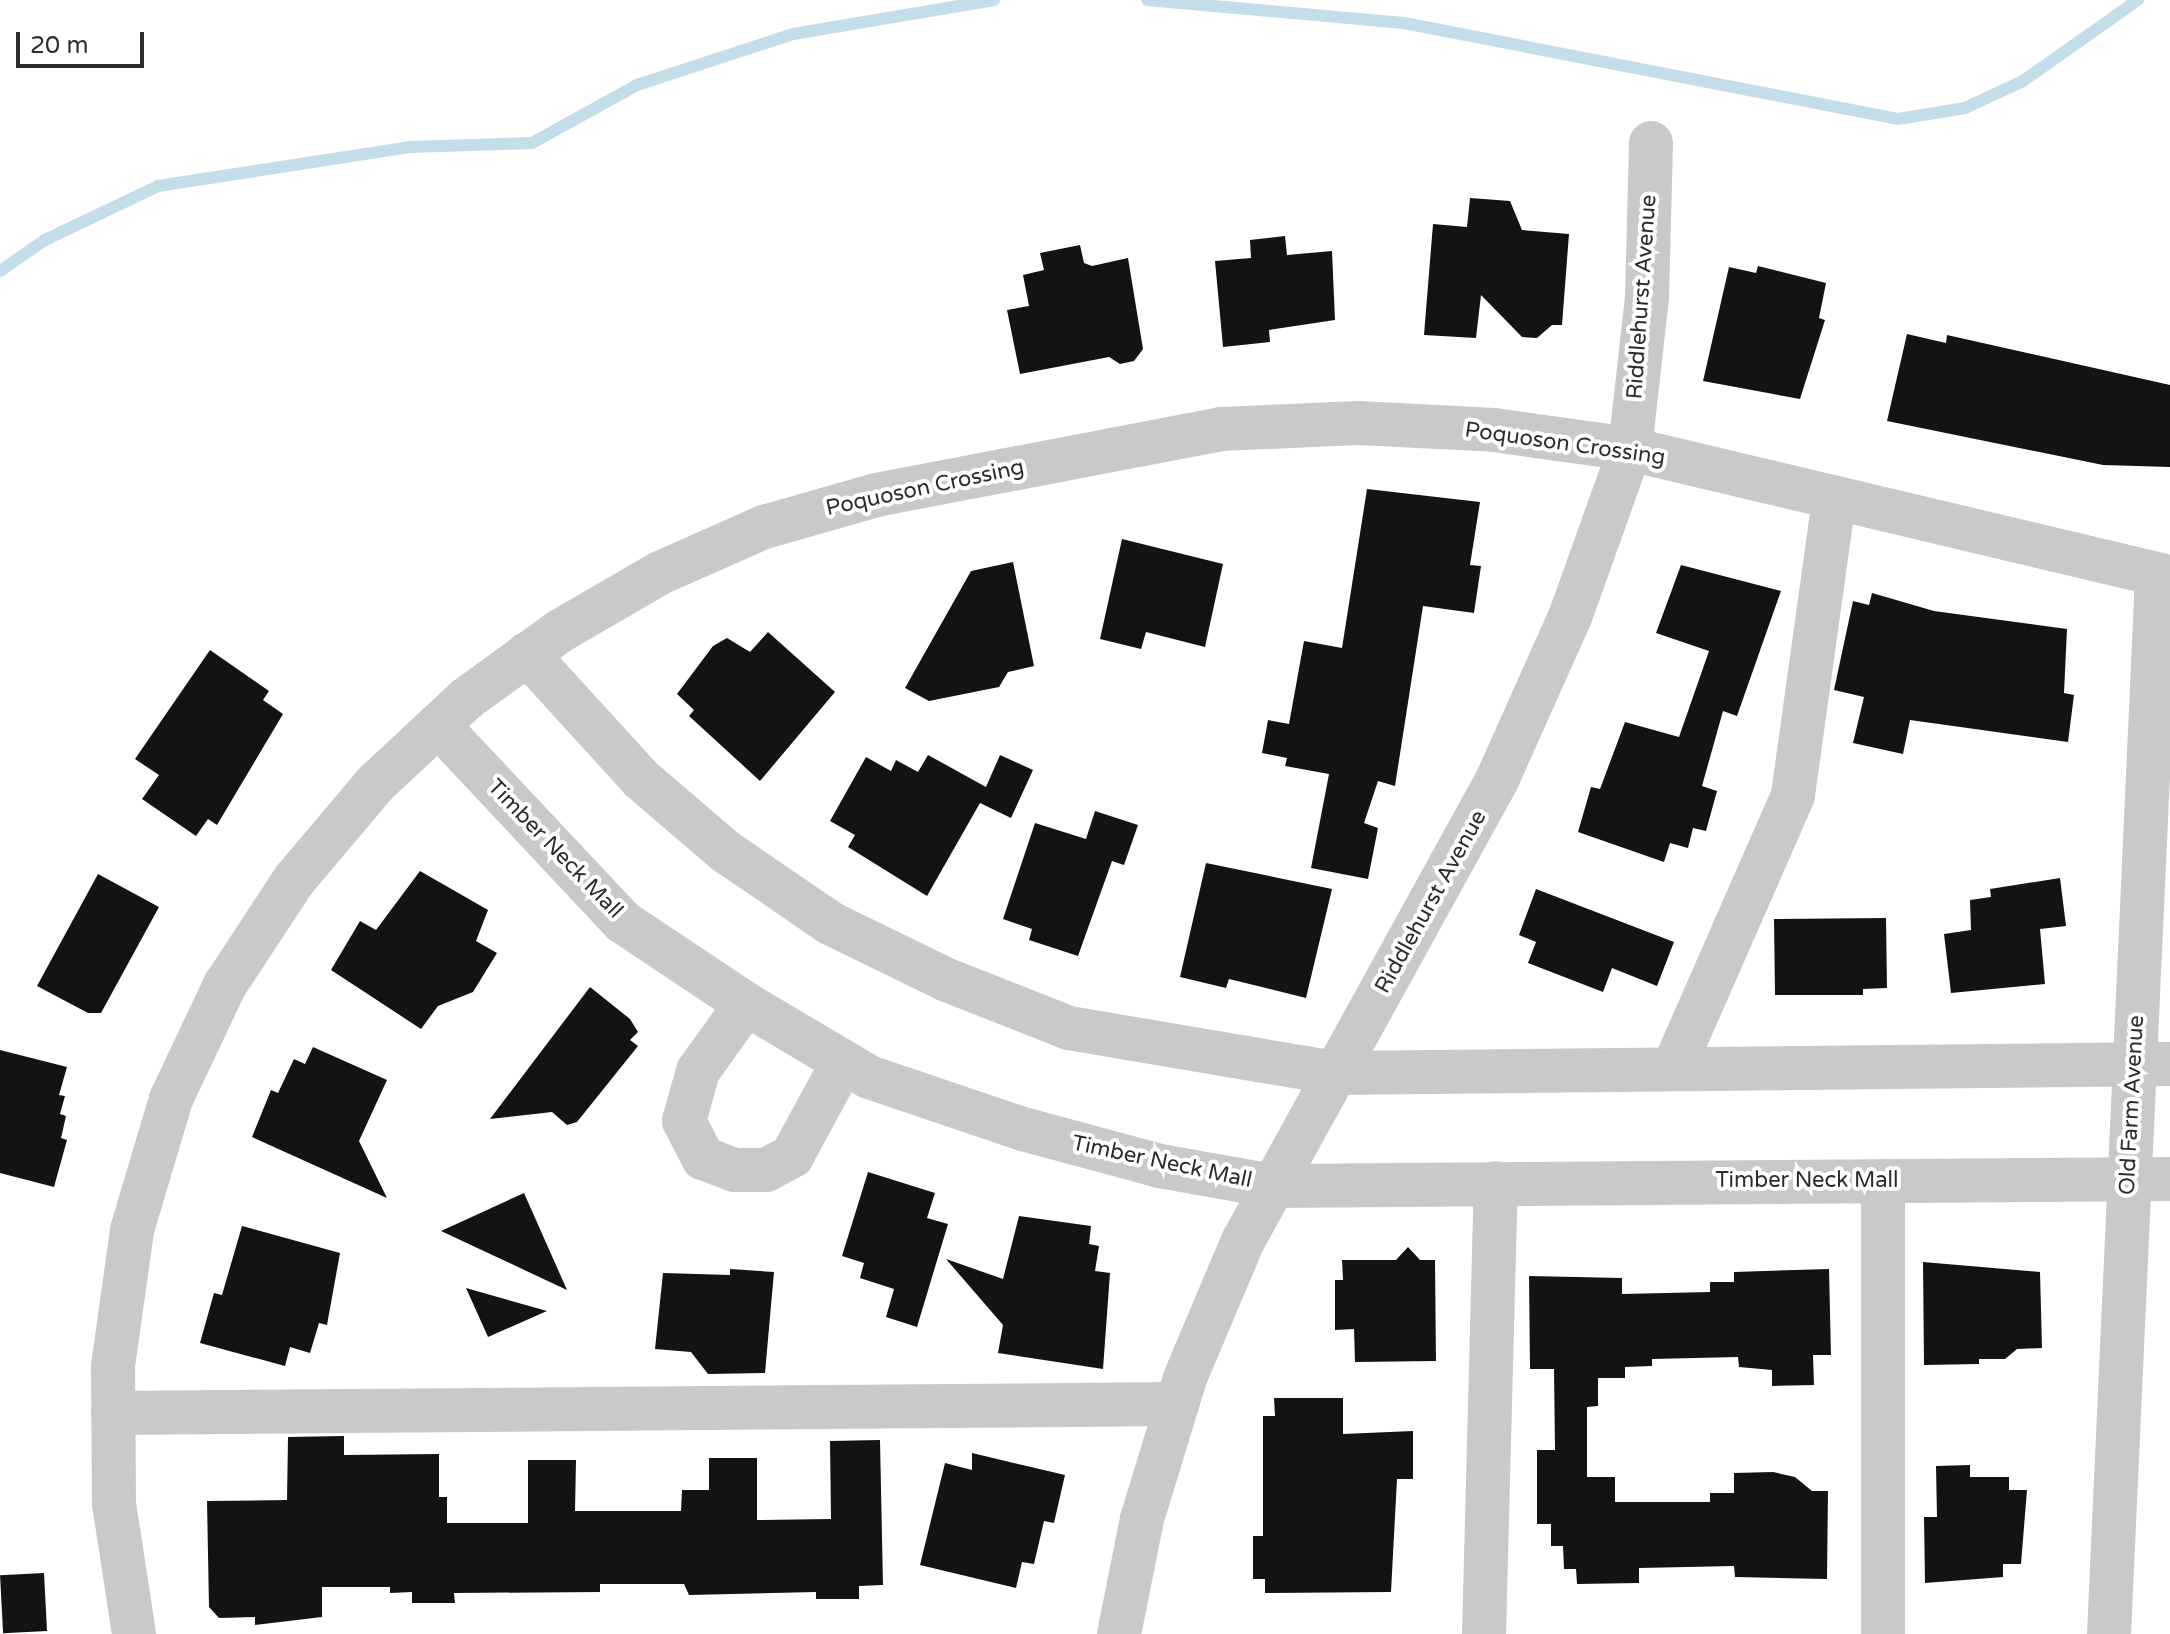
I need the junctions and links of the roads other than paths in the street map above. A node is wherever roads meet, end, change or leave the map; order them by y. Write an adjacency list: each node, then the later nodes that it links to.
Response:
1 (1651, 143): 2 (street, Riddlehurst Avenue)
2 (1630, 449): 3 (street, Poquoson Crossing); 5 (street, Poquoson Crossing); 11 (street, Riddlehurst Avenue)
3 (1834, 499): 4 (street, Poquoson Crossing); 10 (street)
4 (2163, 577): 9 (street, Old Farm Avenue)
5 (527, 654): 6 (street, Poquoson Crossing); 11 (street)
6 (438, 725): 7 (street, Timber Neck Mall); 17 (street, Poquoson Crossing)
7 (746, 1004): 8 (street, Timber Neck Mall); 8 (street)
8 (843, 1062): 15 (street, Timber Neck Mall)
9 (2152, 1065): 10 (street); 12 (street, Old Farm Avenue)
10 (1673, 1069): 11 (street)
11 (1335, 1073): 15 (street, Riddlehurst Avenue)
12 (2149, 1179): 13 (street, Timber Neck Mall); 22 (street, Old Farm Avenue)
13 (1883, 1181): 14 (street, Timber Neck Mall); 21 (street)
14 (1496, 1183): 15 (street, Timber Neck Mall); 20 (street)
15 (1272, 1186): 16 (street, Riddlehurst Avenue)
16 (1177, 1404): 17 (street); 19 (street, Riddlehurst Avenue)
17 (113, 1413): 18 (street, Poquoson Crossing)
18 (134, 1634)
19 (1119, 1634)
20 (1484, 1634)
21 (1883, 1634)
22 (2109, 1634)

